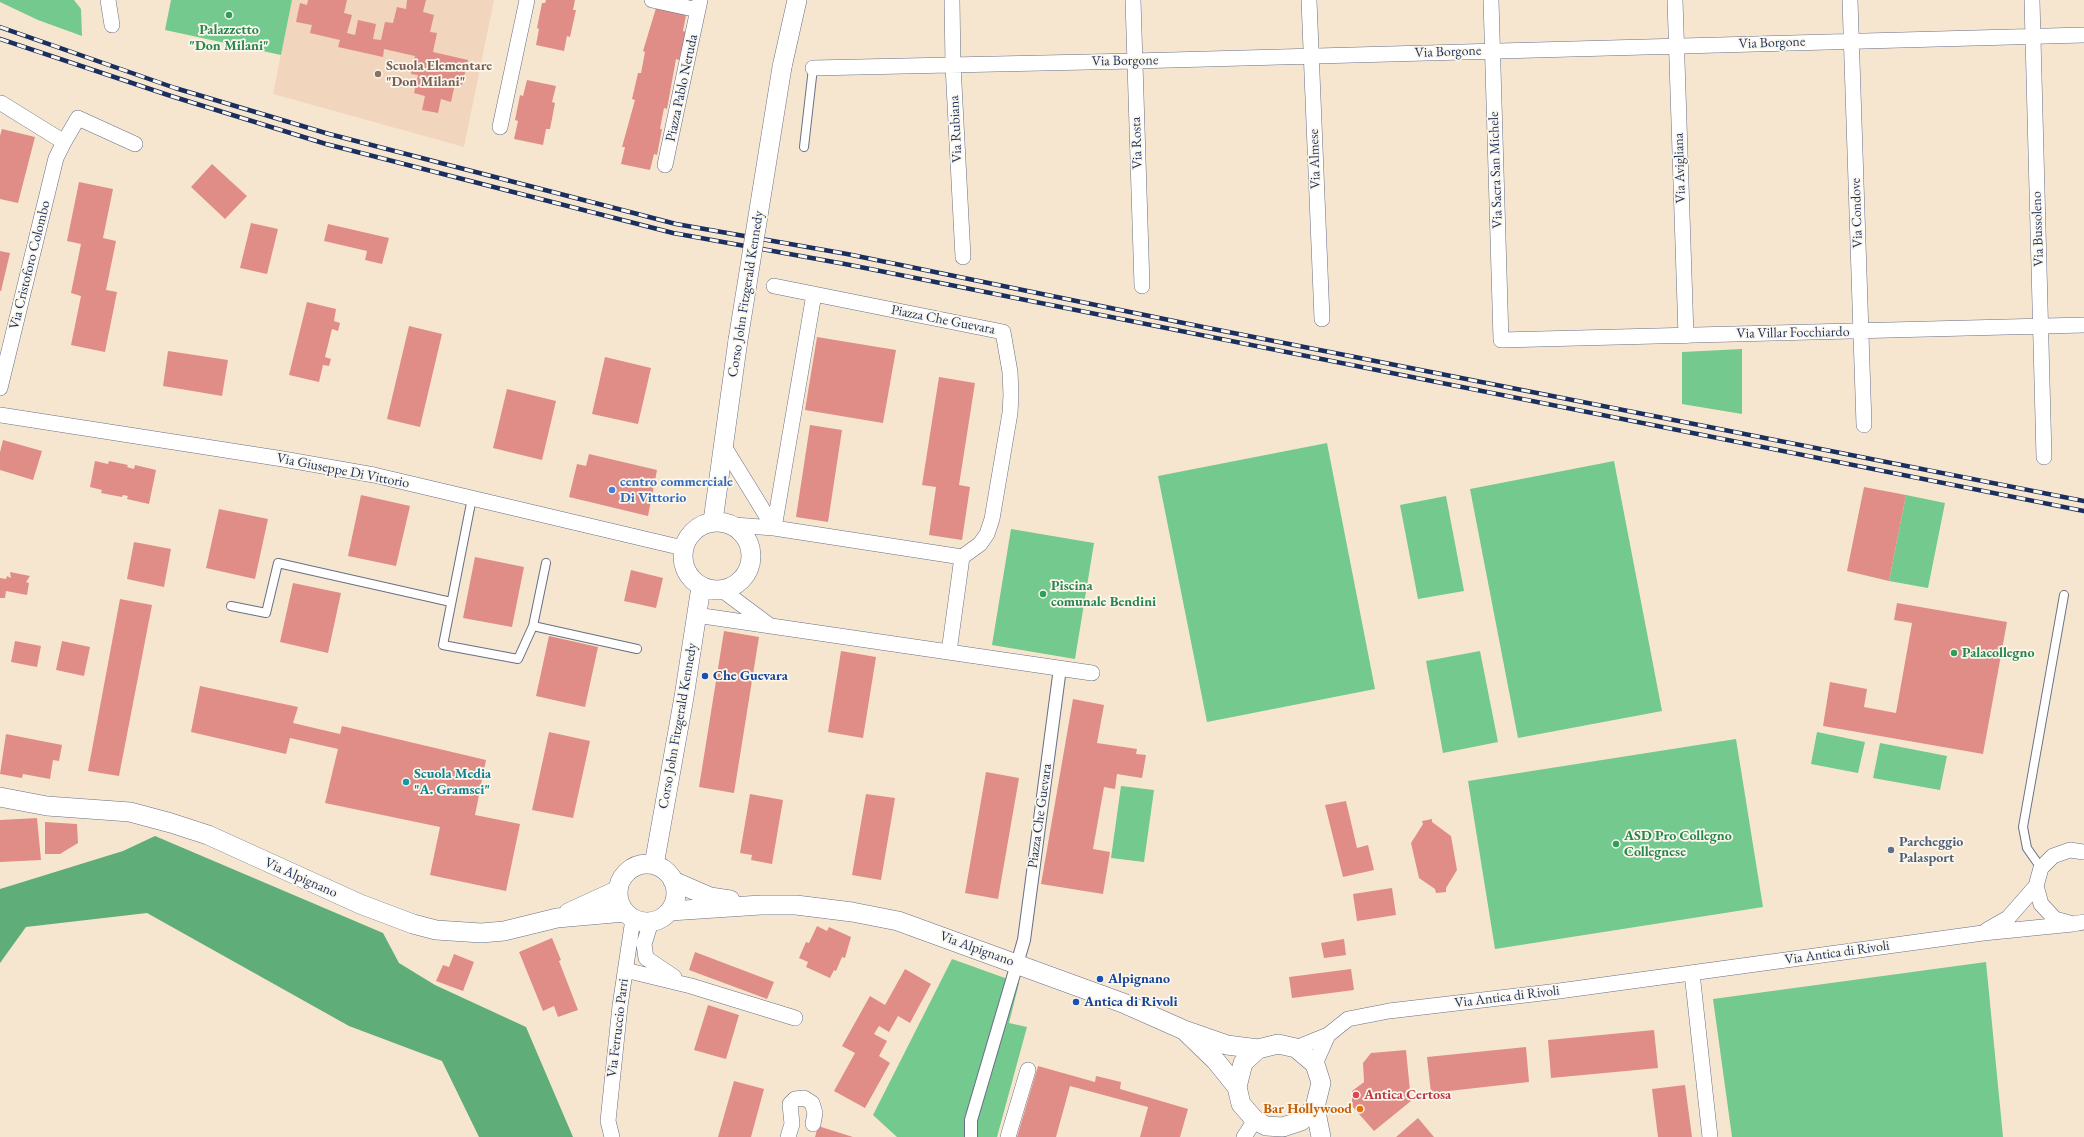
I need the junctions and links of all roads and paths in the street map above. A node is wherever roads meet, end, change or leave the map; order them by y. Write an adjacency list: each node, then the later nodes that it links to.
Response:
1 (108, 0): 14 (street)
2 (527, 0): 26 (street)
3 (652, 0): 13 (street, Piazza Pablo Neruda)
4 (788, 0): 23 (street, Corso John Fitzgerald Kennedy)
5 (797, 0): 23 (street, Corso John Fitzgerald Kennedy)
6 (952, 0): 22 (street, Via Rubiana)
7 (1133, 0): 21 (street, Via Rosta)
8 (1309, 0): 20 (street, Via Almese)
9 (1490, 0): 19 (street, Via Sacra San Michele)
10 (1675, 0): 18 (street, Via Avigliana)
11 (1850, 0): 17 (street, Via Condove)
12 (2032, 0): 16 (street, Via Bussoleno)
13 (699, 5): 30 (street, Piazza Pablo Neruda)
14 (112, 25)
15 (2084, 35): 16 (street, Via Borgone)
16 (2033, 36): 17 (street, Via Borgone); 37 (street, Via Bussoleno)
17 (1852, 41): 18 (street, Via Borgone); 38 (street, Via Condove)
18 (1676, 46): 19 (street, Via Borgone); 39 (street, Via Avigliana)
19 (1492, 51): 20 (street, Via Borgone); 40 (street, Via Sacra San Michele)
20 (1310, 56): 21 (street, Via Borgone); 35 (street, Via Almese)
21 (1134, 61): 22 (street, Via Borgone); 33 (street, Via Rosta)
22 (953, 65): 24 (street, Via Borgone); 31 (street, Via Rubiana)
23 (782, 67): 44 (street, Corso John Fitzgerald Kennedy, bridge)
24 (813, 68): 29 (lane)
25 (1, 103): 27 (street)
26 (500, 127)
27 (64, 142): 28 (street, Via Cristoforo Colombo); 41 (street, Via Cristoforo Colombo)
28 (135, 144)
29 (804, 147)
30 (665, 165)
31 (963, 257)
32 (774, 286): 34 (street, Piazza Che Guevara)
33 (1142, 286)
34 (814, 294): 49 (street); 51 (street, Piazza Che Guevara)
35 (1322, 319)
36 (2084, 325): 37 (street, Via Villar Focchiardo)
37 (2041, 326): 38 (street, Via Villar Focchiardo); 45 (street, Via Bussoleno)
38 (1861, 331): 39 (street, Via Villar Focchiardo); 43 (street, Via Condove)
39 (1686, 336): 40 (street, Via Villar Focchiardo)
40 (1501, 340)
41 (0, 388)
42 (0, 415): 46 (street, Via Giuseppe Di Vittorio)
43 (1864, 425)
44 (724, 445): 47 (street, Corso John Fitzgerald Kennedy); 49 (street)
45 (2044, 458)
46 (472, 498): 50 (street, Via Giuseppe Di Vittorio); 56 (lane)
47 (713, 521): 48 (street); 50 (street)
48 (734, 525): 49 (street); 54 (street)
49 (774, 528): 51 (street)
50 (683, 548): 53 (street)
51 (962, 557): 62 (street)
52 (546, 563): 59 (lane)
53 (701, 587): 54 (street); 58 (street, Corso John Fitzgerald Kennedy)
54 (722, 590): 60 (street)
55 (2064, 595): 70 (lane)
56 (451, 602): 57 (lane); 59 (lane)
57 (231, 606)
58 (696, 615): 60 (street); 69 (street, Corso John Fitzgerald Kennedy)
59 (533, 626): 61 (lane)
60 (770, 626): 62 (street)
61 (637, 649)
62 (949, 652): 63 (street)
63 (1060, 668): 64 (street); 80 (street, Piazza Che Guevara)
64 (1092, 673)
65 (0, 797): 66 (street, Via Alpignano)
66 (47, 806): 67 (street, Via Alpignano); 76 (street, Via Alpignano)
67 (0, 810)
68 (2084, 852): 70 (street)
69 (654, 865): 71 (street); 73 (street)
70 (2041, 868): 72 (street, Via Antica di Rivoli)
71 (674, 881): 74 (street, Via Alpignano); 75 (street)
72 (2036, 886): 78 (street, Via Antica di Rivoli); 79 (street, Via Antica di Rivoli)
73 (618, 890): 76 (street, Via Alpignano); 77 (street)
74 (761, 905): 75 (street, Via Alpignano); 80 (street, Via Alpignano)
75 (670, 911): 77 (street)
76 (556, 918): 77 (street, Via Alpignano)
77 (636, 918): 81 (street, Via Ferruccio Parri); 83 (street)
78 (2078, 923): 79 (street, Via Antica di Rivoli)
79 (1983, 933): 82 (street, Via Antica di Rivoli)
80 (1016, 964): 85 (street, Via Alpignano); 98 (street, Piazza Che Guevara)
81 (625, 970): 83 (street); 96 (street, Via Ferruccio Parri)
82 (1692, 973): 86 (street, Via Antica di Rivoli); 102 (street)
83 (691, 986): 84 (street)
84 (796, 1018)
85 (1184, 1030): 88 (street, Via Alpignano); 91 (street)
86 (1328, 1035): 87 (street); 89 (street)
87 (1296, 1048): 88 (street); 89 (street)
88 (1258, 1049): 91 (street)
89 (1315, 1064): 92 (street)
90 (1028, 1070): 99 (street)
91 (1237, 1087): 93 (street)
92 (1315, 1107): 95 (street); 101 (street)
93 (1255, 1120): 95 (street); 100 (street)
94 (813, 1124): 97 (street)
95 (1288, 1132)
96 (612, 1137)
97 (788, 1137)
98 (971, 1137)
99 (1008, 1137)
100 (1244, 1137)
101 (1321, 1137)
102 (1710, 1137)

